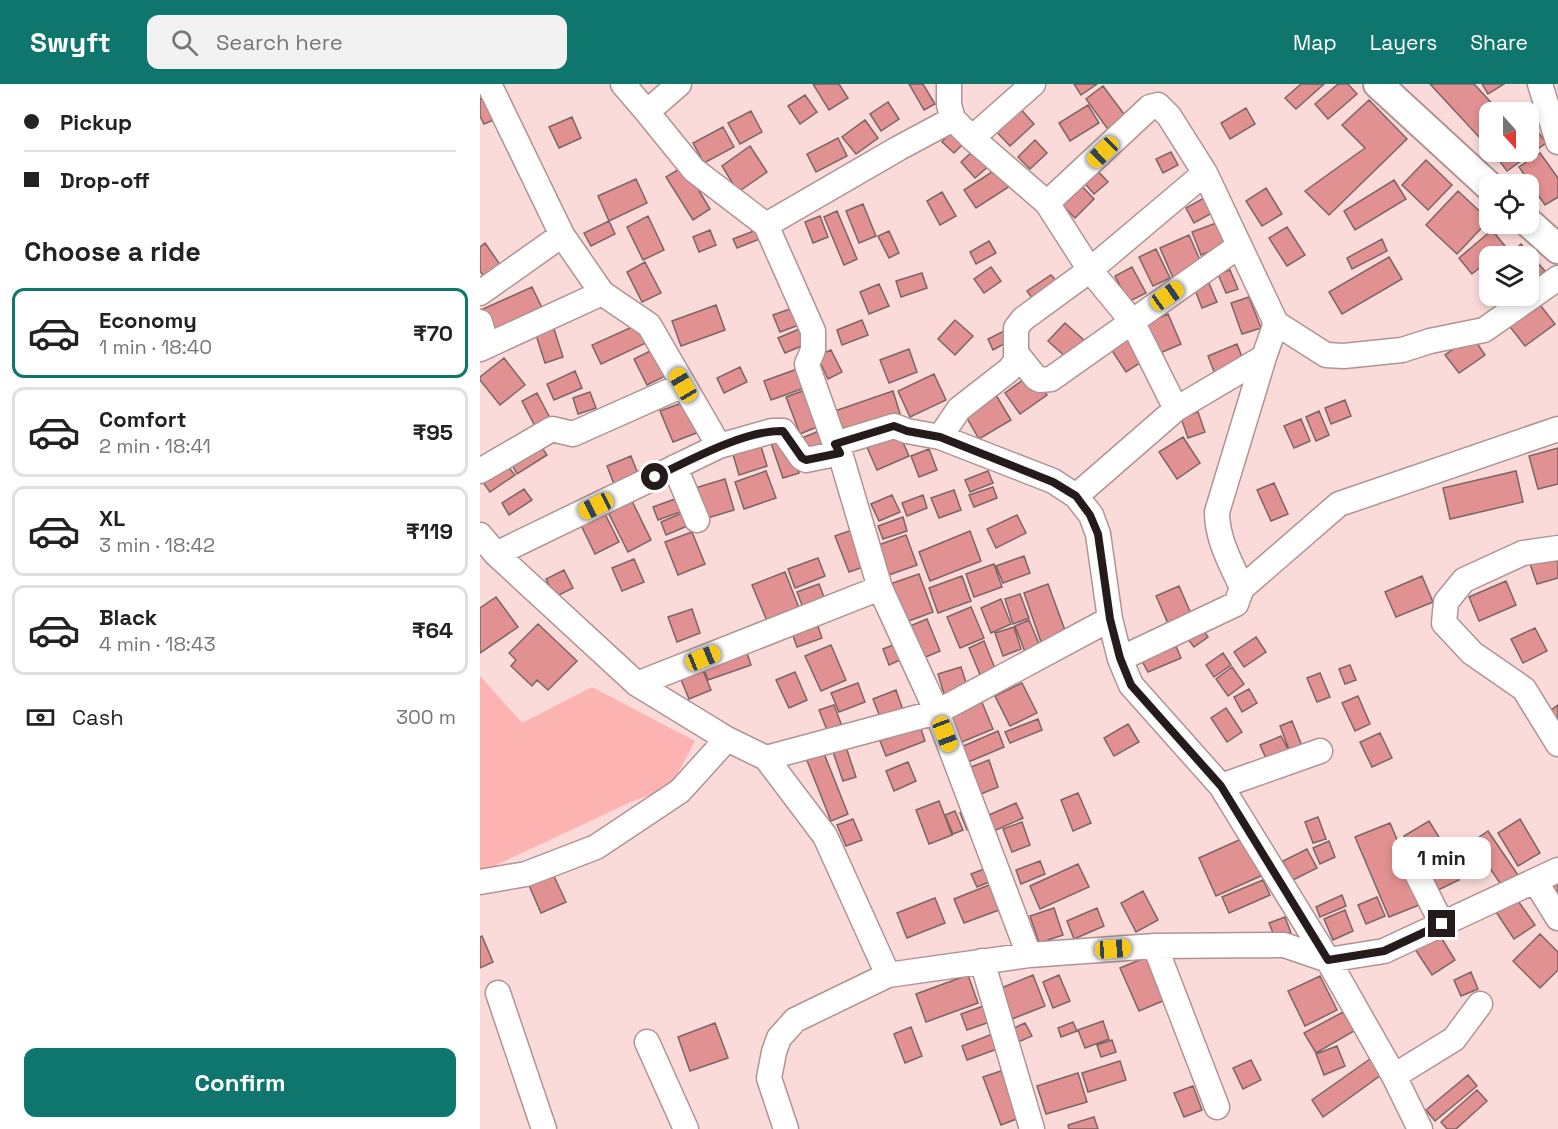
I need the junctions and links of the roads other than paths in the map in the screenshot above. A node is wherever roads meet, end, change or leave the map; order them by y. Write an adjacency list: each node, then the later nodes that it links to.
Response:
1 (623, 84): 8 (street)
2 (679, 84): 8 (street)
3 (949, 84): 9 (street)
4 (1033, 84): 11 (street)
5 (1378, 84): 13 (street)
6 (1540, 84): 10 (street)
7 (487, 88): 17 (street)
8 (647, 112): 15 (street)
9 (953, 119): 11 (street); 15 (street)
10 (1557, 130)
11 (972, 138): 14 (street)
12 (1204, 173): 14 (street); 18 (street); 20 (street)
13 (1479, 176)
14 (1047, 203): 20 (street)
15 (766, 225): 35 (street)
16 (1539, 232): 19 (street)
17 (561, 235): 22 (street); 23 (street)
18 (1239, 246): 24 (street); 26 (street)
19 (1558, 249)
20 (1090, 270): 24 (street); 28 (street)
21 (1558, 278): 26 (street)
22 (480, 293)
23 (602, 293): 27 (street); 30 (street)
24 (1131, 321): 28 (street); 31 (street)
25 (480, 322): 27 (street)
26 (1276, 322): 29 (street)
27 (484, 348)
28 (1016, 353): 33 (street)
29 (1264, 357): 31 (street); 44 (street)
30 (683, 385): 34 (street); 37 (street)
31 (1176, 409): 38 (street)
32 (1558, 429): 44 (street)
33 (940, 437): 35 (street); 38 (street)
34 (719, 446): 35 (street); 36 (street)
35 (838, 448): 43 (street)
36 (675, 467): 39 (street); 42 (street)
37 (480, 471)
38 (1076, 496): 45 (street)
39 (697, 520)
40 (480, 535): 42 (street)
41 (1558, 548): 50 (street)
42 (496, 554): 47 (street)
43 (880, 588): 47 (street); 48 (street)
44 (1242, 588): 46 (street)
45 (1110, 619): 46 (street); 48 (street)
46 (1120, 658): 53 (street)
47 (637, 684): 49 (street)
48 (937, 712): 52 (street); 61 (street)
49 (727, 739): 52 (street); 57 (street)
50 (1558, 744)
51 (1320, 751): 53 (street)
52 (766, 758): 64 (street)
53 (1221, 786): 62 (street)
54 (1411, 862): 59 (street)
55 (1558, 870): 56 (street)
56 (1535, 881): 58 (street); 59 (street)
57 (480, 882)
58 (1558, 918)
59 (1442, 924): 62 (street)
60 (1155, 946): 61 (street); 62 (street); 69 (street)
61 (1029, 955): 63 (street)
62 (1328, 960): 68 (street)
63 (982, 961): 64 (street); 73 (street)
64 (888, 975): 72 (street)
65 (498, 993): 70 (street)
66 (1480, 1004): 68 (street)
67 (647, 1042): 71 (street)
68 (1394, 1076): 74 (street)
69 (1217, 1107)
70 (544, 1129)
71 (686, 1129)
72 (786, 1129)
73 (1032, 1129)
74 (1420, 1129)

